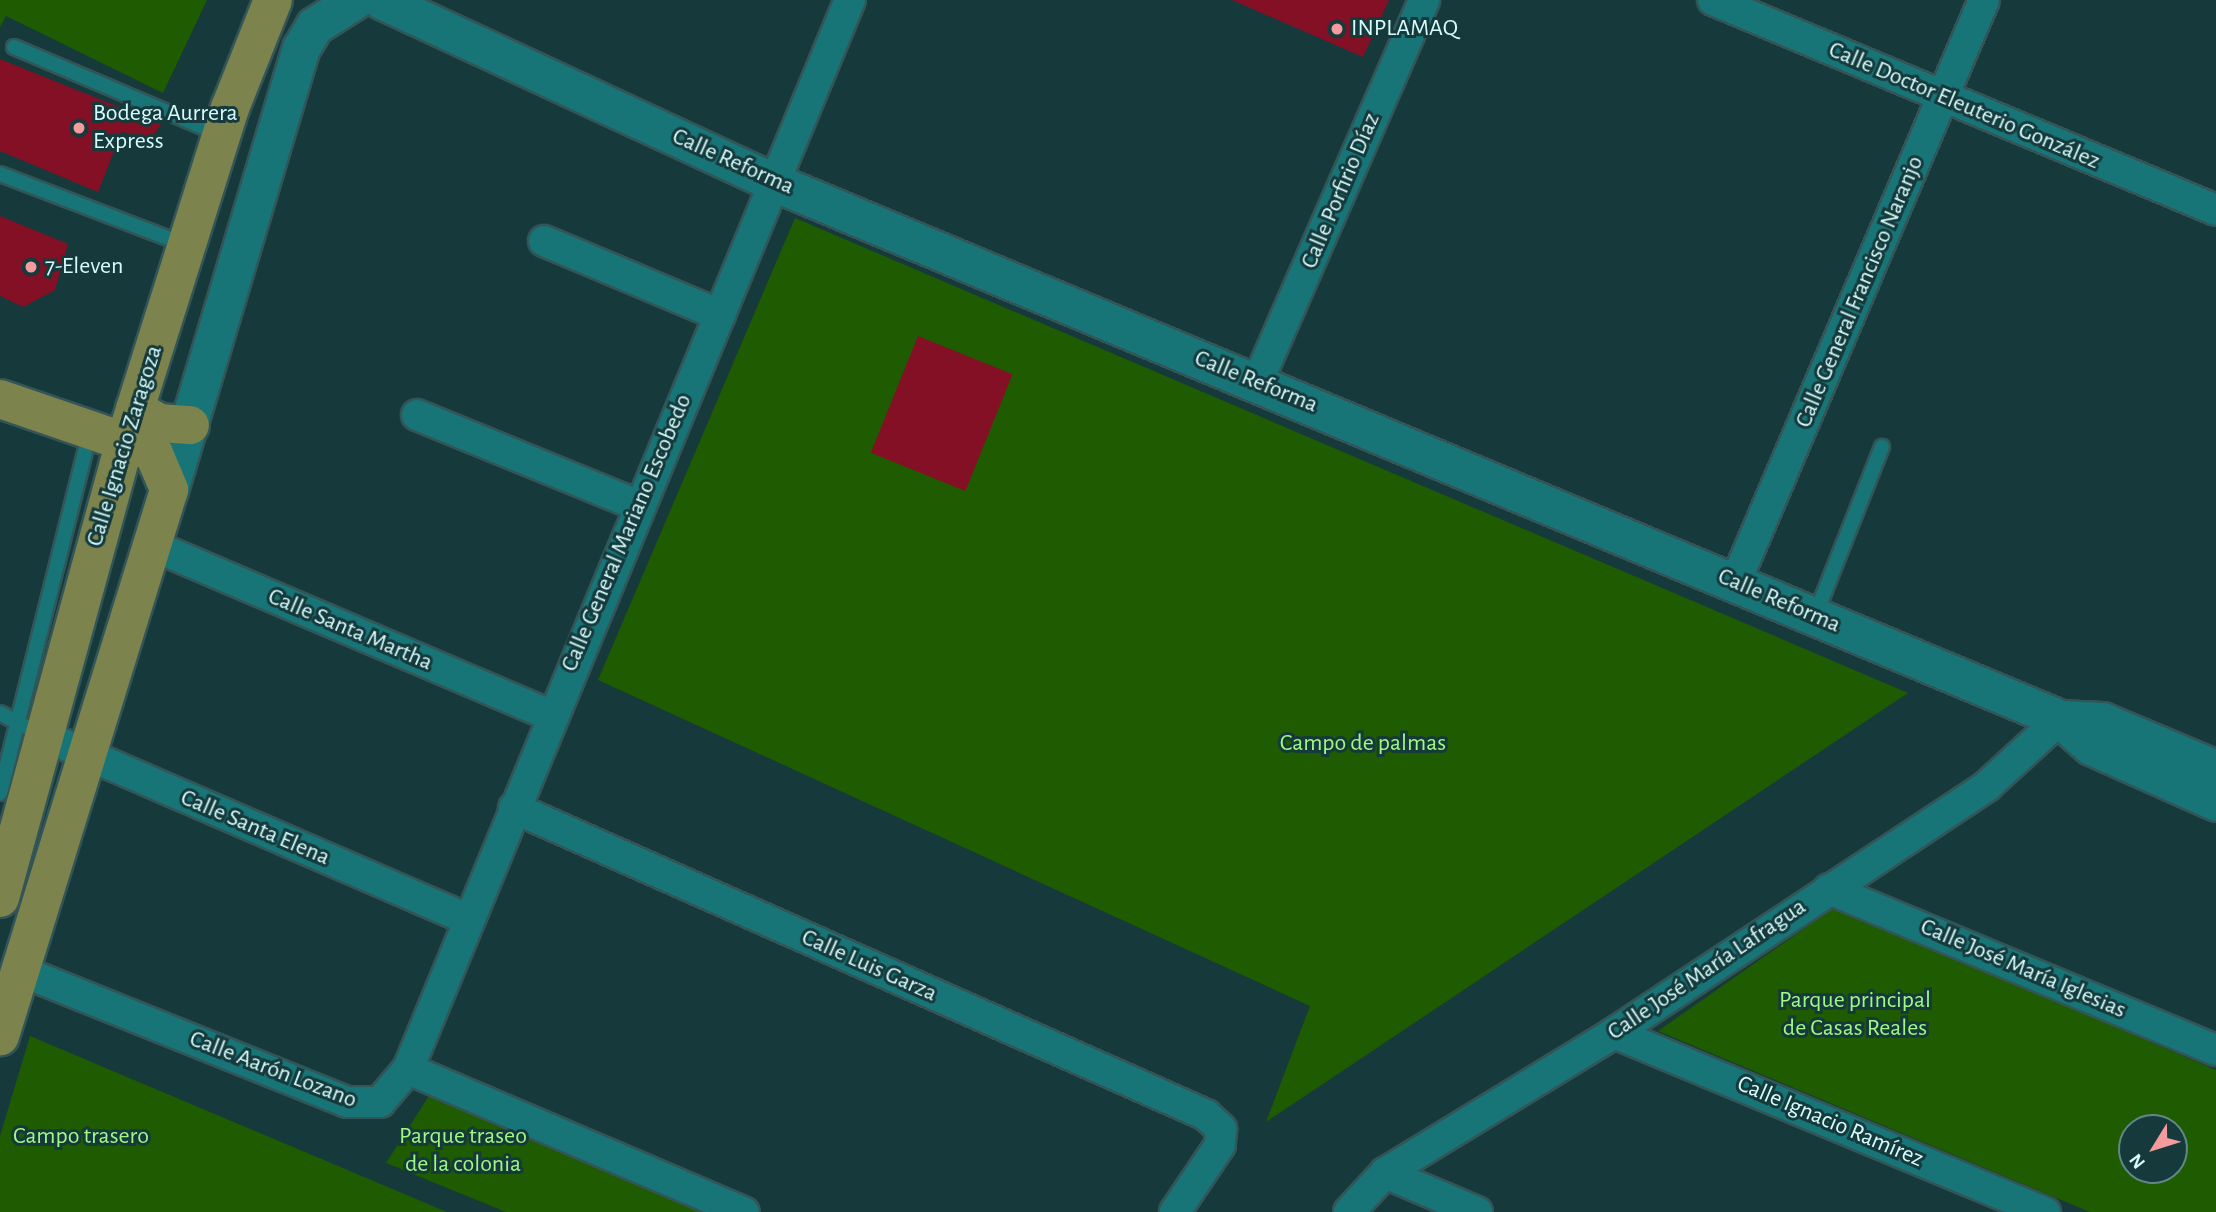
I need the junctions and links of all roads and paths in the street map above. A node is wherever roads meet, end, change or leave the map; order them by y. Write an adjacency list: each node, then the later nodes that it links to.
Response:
1 (273, 0): 10 (main road, Calle Ignacio Zaragoza)
2 (355, 0): 20 (street)
3 (381, 0): 12 (street, Calle Reforma)
4 (850, 0): 12 (street, Calle General Mariano Escobedo)
5 (1424, 0): 17 (street, Calle Porfirio Díaz)
6 (1713, 0): 9 (street, Calle Doctor Eleuterio González)
7 (1984, 0): 9 (street, Calle General Francisco Naranjo)
8 (14, 47): 10 (lane)
9 (1943, 99): 13 (street, Calle Doctor Eleuterio González); 26 (street, Calle General Francisco Naranjo)
10 (222, 136): 15 (main road, Calle Ignacio Zaragoza)
11 (0, 174): 15 (lane)
12 (771, 181): 16 (street, Calle General Mariano Escobedo); 17 (street, Calle Reforma)
13 (2216, 210)
14 (544, 240): 16 (street)
15 (187, 245): 21 (main road, Calle Ignacio Zaragoza)
16 (720, 315): 24 (street, Calle General Mariano Escobedo)
17 (1258, 383): 26 (street, Calle Reforma)
18 (0, 400): 21 (main road)
19 (417, 415): 24 (street)
20 (190, 425): 21 (main road); 23 (street)
21 (117, 429): 23 (main road); 31 (main road, Calle Ignacio Zaragoza)
22 (1882, 447): 27 (lane)
23 (169, 490): 25 (main road)
24 (637, 505): 29 (street, Calle General Mariano Escobedo)
25 (149, 544): 29 (street, Calle Santa Martha); 32 (main road)
26 (1735, 583): 27 (street, Calle Reforma)
27 (1815, 616): 30 (street, Calle Reforma)
28 (0, 713): 31 (lane)
29 (550, 715): 36 (street, Calle General Mariano Escobedo)
30 (2060, 719): 33 (street); 35 (street, Calle Reforma); 37 (street, Calle José María Lafragua)
31 (31, 730): 32 (street, Calle Santa Elena); 34 (lane); 38 (main road, Calle Ignacio Zaragoza)
32 (86, 755): 39 (street, Calle Santa Elena); 40 (main road)
33 (2216, 769)
34 (0, 793)
35 (2216, 802)
36 (514, 808): 39 (street, Calle General Mariano Escobedo); 47 (street, Calle Luis Garza)
37 (1829, 889): 41 (street, Calle José María Lafragua); 43 (street, Calle José María Iglesias)
38 (0, 898)
39 (468, 919): 44 (street, Calle General Mariano Escobedo)
40 (21, 971): 42 (main road); 44 (street, Calle Aarón Lozano)
41 (1614, 1033): 45 (street, Calle José María Lafragua); 50 (street, Calle Ignacio Ramírez)
42 (0, 1036)
43 (2216, 1050)
44 (408, 1069): 46 (street)
45 (1385, 1173): 48 (street, Calle José María Lafragua); 49 (street)
46 (744, 1212)
47 (1175, 1212)
48 (1349, 1212)
49 (1477, 1212)
50 (2045, 1212)

